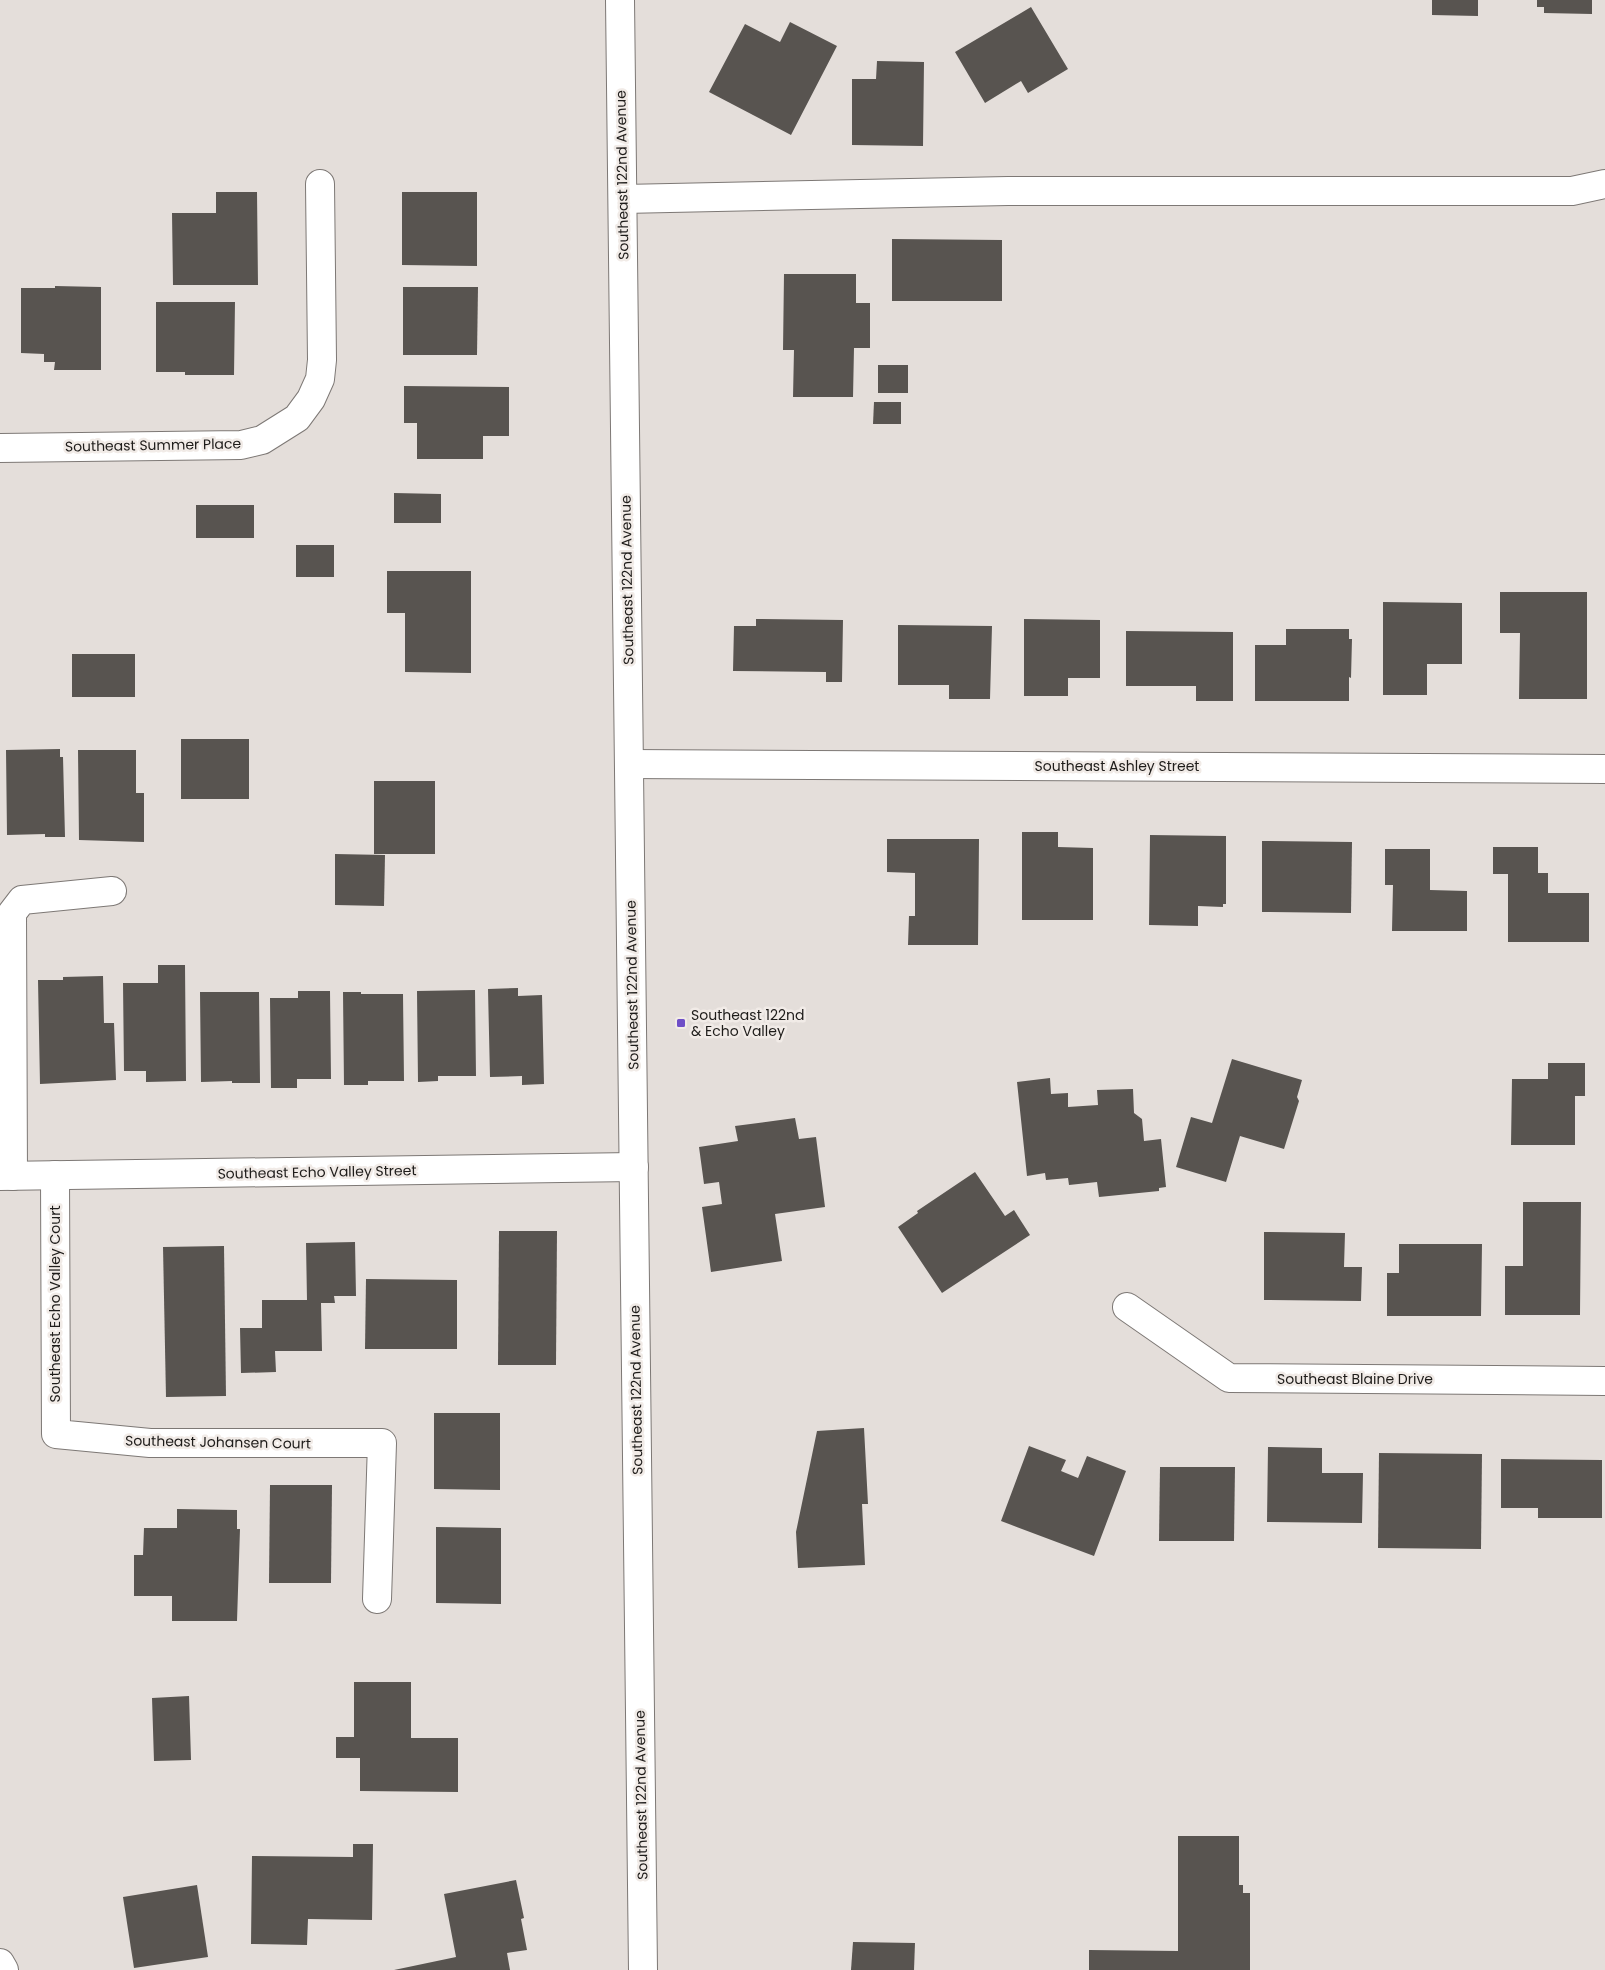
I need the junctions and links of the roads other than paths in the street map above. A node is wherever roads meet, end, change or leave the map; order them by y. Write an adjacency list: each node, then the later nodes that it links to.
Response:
1 (620, 0): 4 (street, Southeast 122nd Avenue)
2 (320, 184): 5 (street, Southeast Summer Place)
3 (1605, 184): 4 (street)
4 (622, 200): 6 (street, Southeast 122nd Avenue)
5 (0, 448)
6 (629, 764): 7 (street, Southeast Ashley Street); 9 (street, Southeast 122nd Avenue)
7 (1605, 769)
8 (112, 891): 11 (street)
9 (634, 1167): 10 (street, Southeast Echo Valley Street); 18 (street, Southeast 122nd Avenue)
10 (55, 1175): 11 (street, Southeast Echo Valley Street); 14 (street, Southeast Echo Valley Court)
11 (6, 1176)
12 (1127, 1307): 13 (street, Southeast Blaine Drive)
13 (1605, 1381)
14 (56, 1434): 15 (street, Southeast Johansen Court)
15 (377, 1599)
16 (0, 1963): 17 (street)
17 (4, 1970)
18 (643, 1970)

